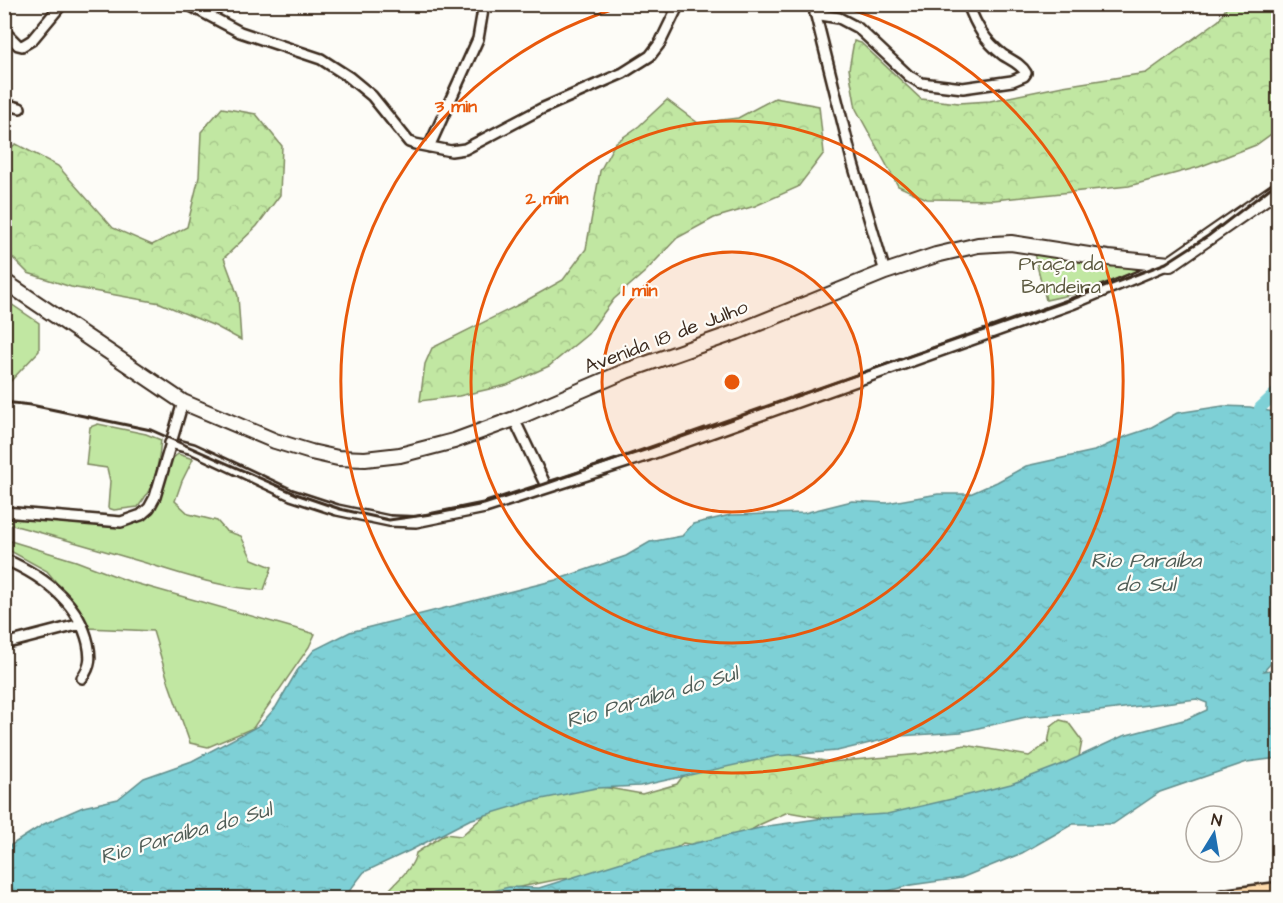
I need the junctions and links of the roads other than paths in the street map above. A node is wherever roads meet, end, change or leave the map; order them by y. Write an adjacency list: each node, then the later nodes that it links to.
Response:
1 (62, 4): 7 (street)
2 (187, 4): 10 (street)
3 (483, 4): 10 (street)
4 (679, 4): 10 (street)
5 (968, 4): 6 (street)
6 (814, 9): 13 (street)
7 (4, 30)
8 (4, 104): 9 (street)
9 (20, 108)
10 (429, 147)
11 (1278, 189): 12 (main road)
12 (1170, 264): 13 (main road, Avenida 18 de Julho); 18 (street)
13 (885, 272): 16 (main road, Avenida 18 de Julho)
14 (4, 282): 15 (main road, Avenida 18 de Julho)
15 (183, 402): 16 (main road, Avenida 18 de Julho); 17 (street)
16 (514, 419): 18 (street)
17 (170, 443): 18 (street); 19 (street)
18 (547, 488)
19 (4, 512)
20 (4, 559): 21 (street)
21 (81, 624): 22 (street); 23 (street)
22 (4, 644)
23 (82, 678)
24 (1276, 892): 25 (highway)
25 (1230, 898)

